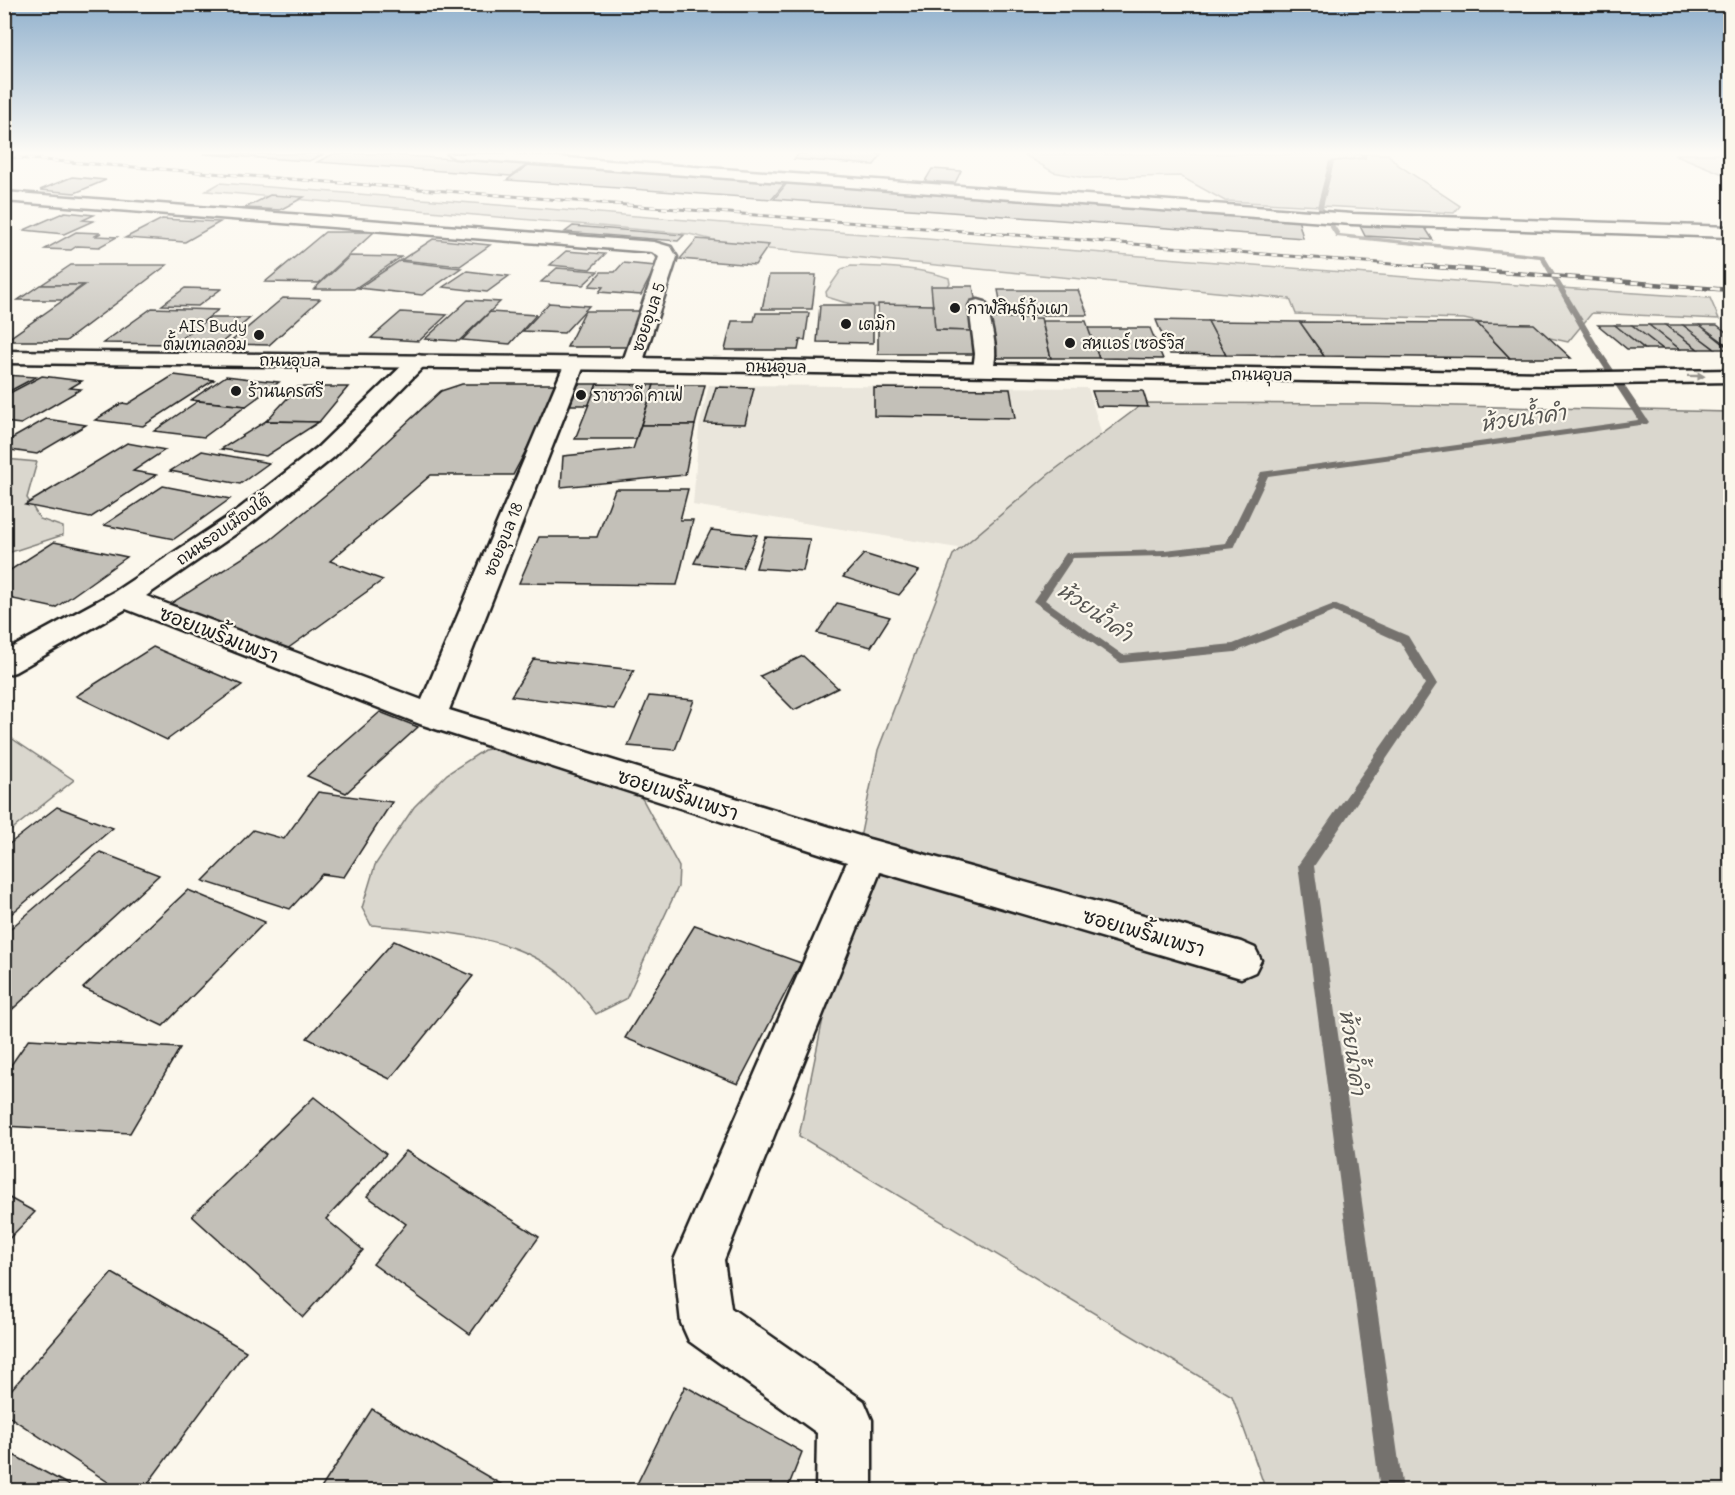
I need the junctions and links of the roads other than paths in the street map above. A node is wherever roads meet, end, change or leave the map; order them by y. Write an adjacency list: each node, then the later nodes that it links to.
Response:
1 (363, 224): 8 (street, ซอยอุบล 5)
2 (1492, 224): 3 (street)
3 (1731, 232)
4 (978, 306): 9 (street)
5 (4, 357): 6 (street, ถนนอุบล)
6 (418, 361): 7 (street, ถนนอุบล); 13 (street, ถนนรอบเมืองใต้)
7 (575, 363): 8 (street, ถนนอุบล); 15 (street, ซอยอุบล 18)
8 (632, 364): 9 (street, ถนนอุบล)
9 (983, 369): 11 (street, ถนนอุบล)
10 (1731, 376): 11 (street, one-way to 10)
11 (1548, 379): 12 (street)
12 (1731, 394)
13 (124, 598): 14 (street, ถนนรอบเมืองใต้); 15 (street, ซอยเพริ้มเพรา)
14 (4, 665)
15 (431, 716): 16 (street, ซอยเพริ้มเพรา)
16 (869, 854): 17 (street, ซอยเพริ้มเพรา); 18 (street)
17 (1241, 960)
18 (844, 1491)

